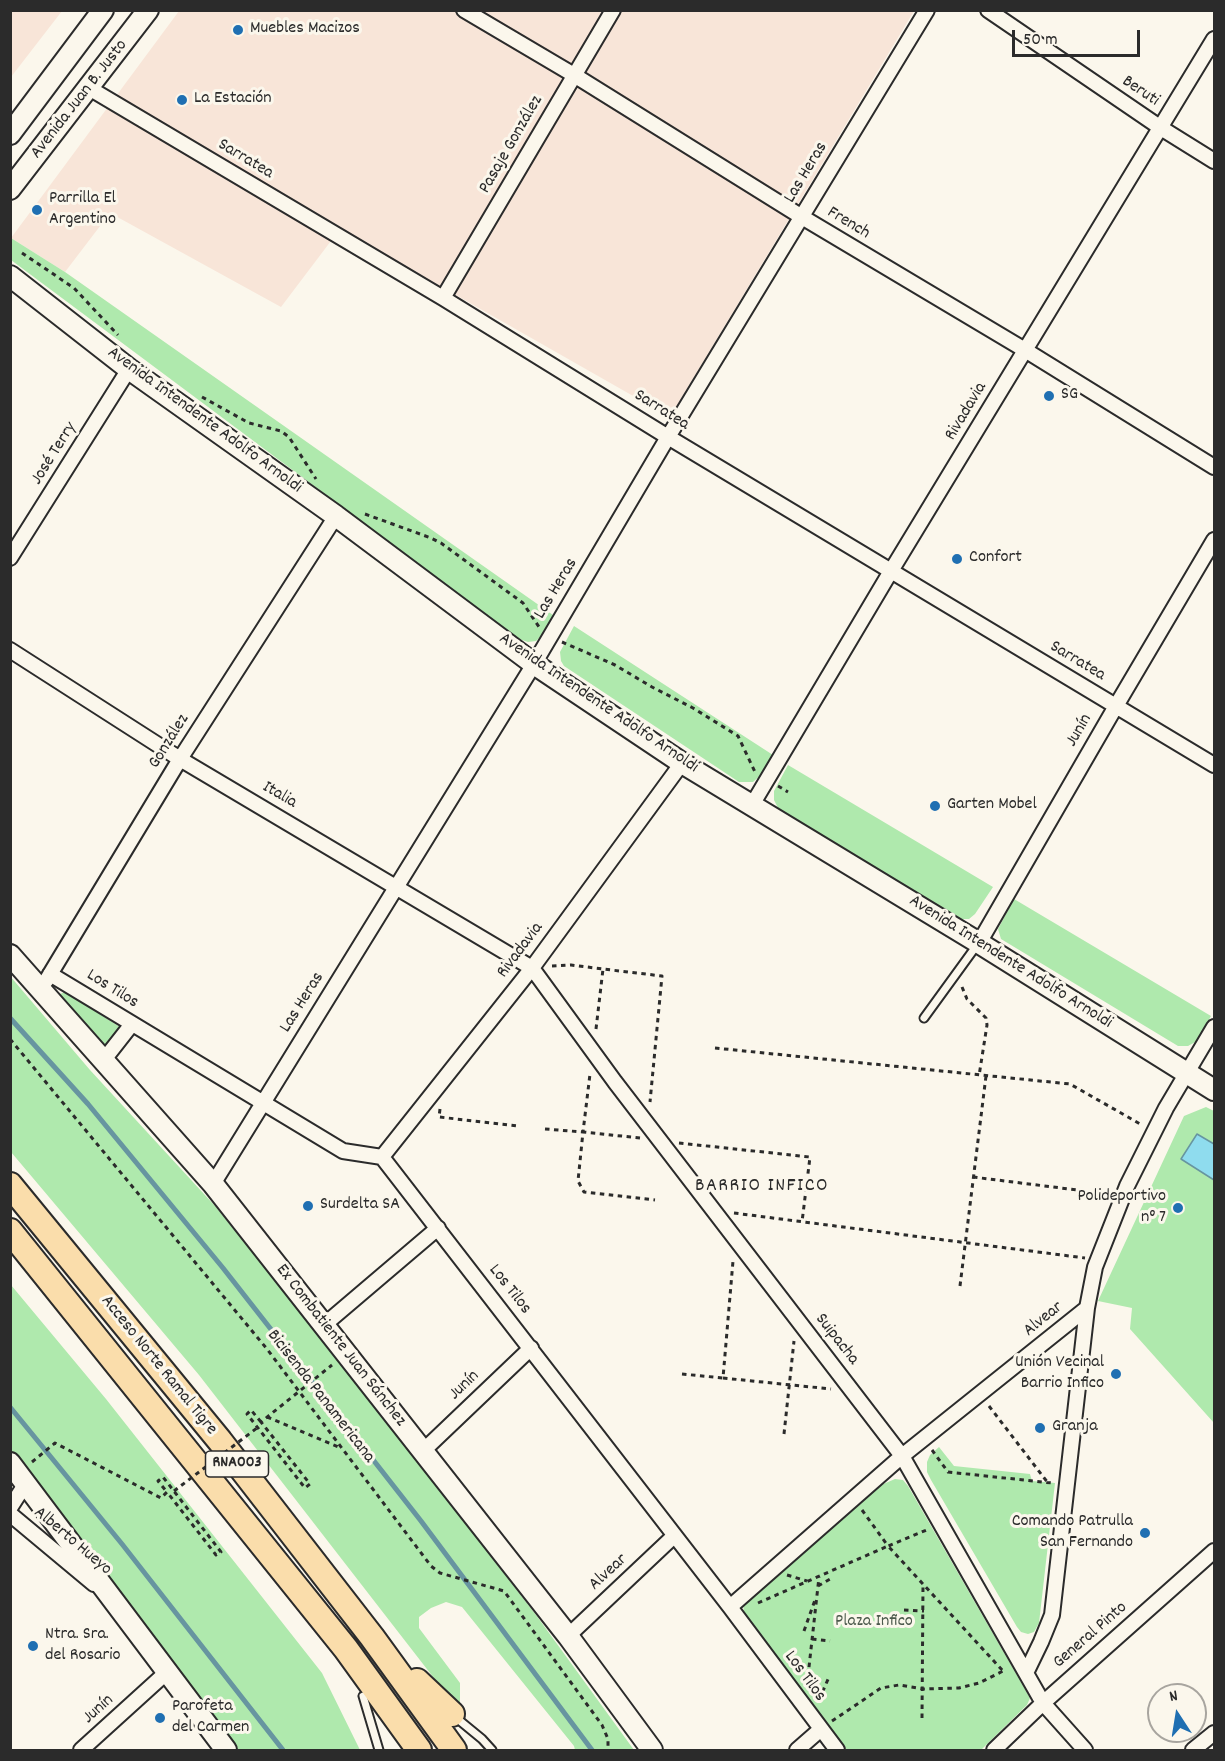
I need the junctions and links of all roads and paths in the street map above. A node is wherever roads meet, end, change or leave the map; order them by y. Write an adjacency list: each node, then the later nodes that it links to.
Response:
1 (103, 10): 11 (main road, Avenida Juan B. Justo)
2 (148, 10): 9 (main road, Avenida Juan B. Justo)
3 (464, 10): 8 (street, French)
4 (614, 10): 8 (street, Pasaje González)
5 (927, 10): 14 (street, Las Heras)
6 (988, 10): 10 (street, Beruti)
7 (1215, 39): 10 (street, Rivadavia)
8 (574, 75): 14 (street, French); 17 (street, Pasaje González)
9 (89, 88): 13 (main road, Avenida Juan B. Justo); 17 (street, Sarratea)
10 (1161, 128): 12 (street, Beruti); 19 (street, Rivadavia)
11 (10, 134)
12 (1215, 161)
13 (10, 189)
14 (802, 217): 19 (street, French); 22 (street, Las Heras)
15 (22, 253): 18 (path)
16 (10, 276): 20 (main road, Avenida Intendente Adolfo Arnoldi)
17 (443, 298): 22 (street, Sarratea)
18 (120, 338)
19 (1025, 350): 23 (street, French); 29 (street, Rivadavia)
20 (129, 369): 26 (main road, Avenida Intendente Adolfo Arnoldi); 28 (street, José Terry)
21 (201, 396): 24 (path)
22 (668, 437): 29 (street, Sarratea); 30 (street, Las Heras)
23 (1215, 467)
24 (318, 483)
25 (358, 511): 30 (path)
26 (336, 516): 32 (main road, Avenida Intendente Adolfo Arnoldi); 34 (street, González)
27 (1215, 540): 33 (street, Junín)
28 (10, 558)
29 (891, 571): 33 (street, Sarratea); 37 (street, Rivadavia)
30 (550, 635): 32 (street, Las Heras); 37 (path)
31 (10, 650): 34 (street, Italia)
32 (534, 663): 35 (main road, Avenida Intendente Adolfo Arnoldi); 40 (street, Las Heras)
33 (1116, 706): 36 (street, Sarratea); 41 (street, Junín)
34 (180, 759): 40 (street, Italia); 46 (street, González)
35 (682, 763): 39 (main road, Avenida Intendente Adolfo Arnoldi); 44 (street, Rivadavia)
36 (1215, 765)
37 (767, 780): 38 (path); 39 (street, Rivadavia)
38 (788, 792)
39 (752, 805): 41 (main road, Avenida Intendente Adolfo Arnoldi)
40 (396, 886): 44 (street, Italia); 59 (street, Las Heras)
41 (979, 943): 43 (lane); 54 (main road, Avenida Intendente Adolfo Arnoldi)
42 (10, 955): 46 (main road, Ex Combatiente Juan Sánchez)
43 (966, 959): 47 (lane); 55 (path)
44 (532, 968): 45 (path); 52 (street, Suipacha); 57 (street, Rivadavia)
45 (603, 969): 52 (path); 60 (path)
46 (45, 982): 48 (street, Los Tilos); 53 (main road, Ex Combatiente Juan Sánchez)
47 (924, 1018)
48 (132, 1024): 53 (street); 59 (street, Los Tilos)
49 (1215, 1027): 54 (street, Alvear)
50 (10, 1039): 84 (path, Bicisenda Panamericana)
51 (715, 1048): 55 (path)
52 (593, 1052): 60 (street, Suipacha); 62 (path)
53 (103, 1061): 66 (main road, Ex Combatiente Juan Sánchez)
54 (1187, 1073): 58 (main road, Avenida Intendente Adolfo Arnoldi); 63 (street, Alvear)
55 (979, 1076): 56 (path)
56 (986, 1076): 63 (path); 65 (path)
57 (443, 1080): 61 (path); 64 (street, Rivadavia)
58 (1215, 1090)
59 (262, 1104): 64 (street, Los Tilos); 66 (street, Las Heras)
60 (647, 1125): 69 (street, Suipacha)
61 (518, 1126)
62 (545, 1129)
63 (1154, 1132): 68 (street, Alvear)
64 (382, 1157): 70 (street, Los Tilos)
65 (974, 1178): 68 (path); 73 (path)
66 (213, 1184): 78 (main road, Ex Combatiente Juan Sánchez)
67 (10, 1185): 121 (highway, Acceso Norte Ramal Tigre / RNA003)
68 (1123, 1196): 74 (street, Alvear)
69 (714, 1211): 72 (street, Suipacha); 73 (path)
70 (438, 1228): 78 (street); 79 (street, Los Tilos)
71 (10, 1231): 97 (highway, Acceso Norte Ramal Tigre / RNA003)
72 (735, 1238): 77 (street, Suipacha); 82 (path)
73 (966, 1242): 74 (path); 75 (path)
74 (1098, 1260): 76 (street, Alvear)
75 (960, 1286)
76 (1087, 1308): 86 (street, Alvear); 100 (street)
77 (797, 1319): 83 (path); 85 (street, Suipacha)
78 (324, 1325): 93 (main road, Ex Combatiente Juan Sánchez)
79 (531, 1348): 93 (street, Junín); 107 (street, Los Tilos)
80 (682, 1374): 82 (path)
81 (319, 1375): 84 (path)
82 (723, 1378): 83 (path)
83 (789, 1384): 85 (path); 90 (path)
84 (299, 1391): 87 (path); 92 (path, Bicisenda Panamericana)
85 (852, 1391): 95 (street, Suipacha)
86 (980, 1394): 91 (street, Alvear); 99 (path)
87 (267, 1416): 88 (path); 92 (path)
88 (261, 1422): 89 (path); 89 (path)
89 (257, 1428): 101 (path, bridge)
90 (784, 1434)
91 (924, 1439): 95 (street, Alvear); 99 (path)
92 (343, 1449): 141 (path, Bicisenda Panamericana)
93 (423, 1451): 120 (main road, Ex Combatiente Juan Sánchez)
94 (40, 1455): 102 (path)
95 (902, 1456): 103 (street, Alvear); 106 (street, Suipacha)
96 (10, 1463): 98 (main road)
97 (212, 1482): 128 (highway); 138 (highway, Acceso Norte Ramal Tigre / RNA003)
98 (26, 1483): 104 (street); 115 (main road)
99 (1048, 1483): 100 (path)
100 (1067, 1485): 125 (street)
101 (174, 1491): 102 (path); 102 (path)
102 (167, 1492)
103 (854, 1498): 108 (path); 116 (street, Alvear)
104 (10, 1508)
105 (10, 1514): 115 (street, Alberto Hueyo)
106 (941, 1524): 108 (path); 125 (street, Suipacha)
107 (674, 1536): 116 (street, Los Tilos); 120 (street, Alvear)
108 (888, 1546): 110 (path); 112 (path)
109 (1215, 1551): 129 (street, General Pinto)
110 (819, 1577): 113 (path); 116 (path)
111 (832, 1578): 113 (path)
112 (923, 1585): 118 (path); 127 (path)
113 (818, 1586): 114 (path)
114 (818, 1592): 119 (path); 122 (path)
115 (110, 1598): 124 (main road)
116 (730, 1607): 130 (street, Los Tilos)
117 (904, 1610): 118 (path)
118 (924, 1611): 127 (path)
119 (804, 1631)
120 (568, 1636): 142 (main road, Ex Combatiente Juan Sánchez)
121 (372, 1637): 131 (highway); 139 (highway, Acceso Norte Ramal Tigre / RNA003)
122 (812, 1639): 123 (path); 130 (path)
123 (830, 1641)
124 (167, 1672): 135 (street, Junín); 136 (main road)
125 (1026, 1673): 129 (street, Suipacha)
126 (830, 1677): 130 (path)
127 (923, 1689): 132 (path); 133 (path)
128 (363, 1696): 137 (lane)
129 (1043, 1703): 145 (street, General Pinto); 146 (street, Suipacha)
130 (808, 1712): 133 (street, Los Tilos)
131 (452, 1714): 140 (lane)
132 (922, 1718)
133 (821, 1729): 143 (street); 144 (street, Los Tilos)
134 (1215, 1733): 147 (street)
135 (81, 1750)
136 (226, 1750)
137 (379, 1750)
138 (419, 1750)
139 (454, 1750)
140 (492, 1750)
141 (608, 1750)
142 (652, 1750)
143 (797, 1750)
144 (837, 1750)
145 (994, 1750)
146 (1085, 1750)
147 (1193, 1750)

